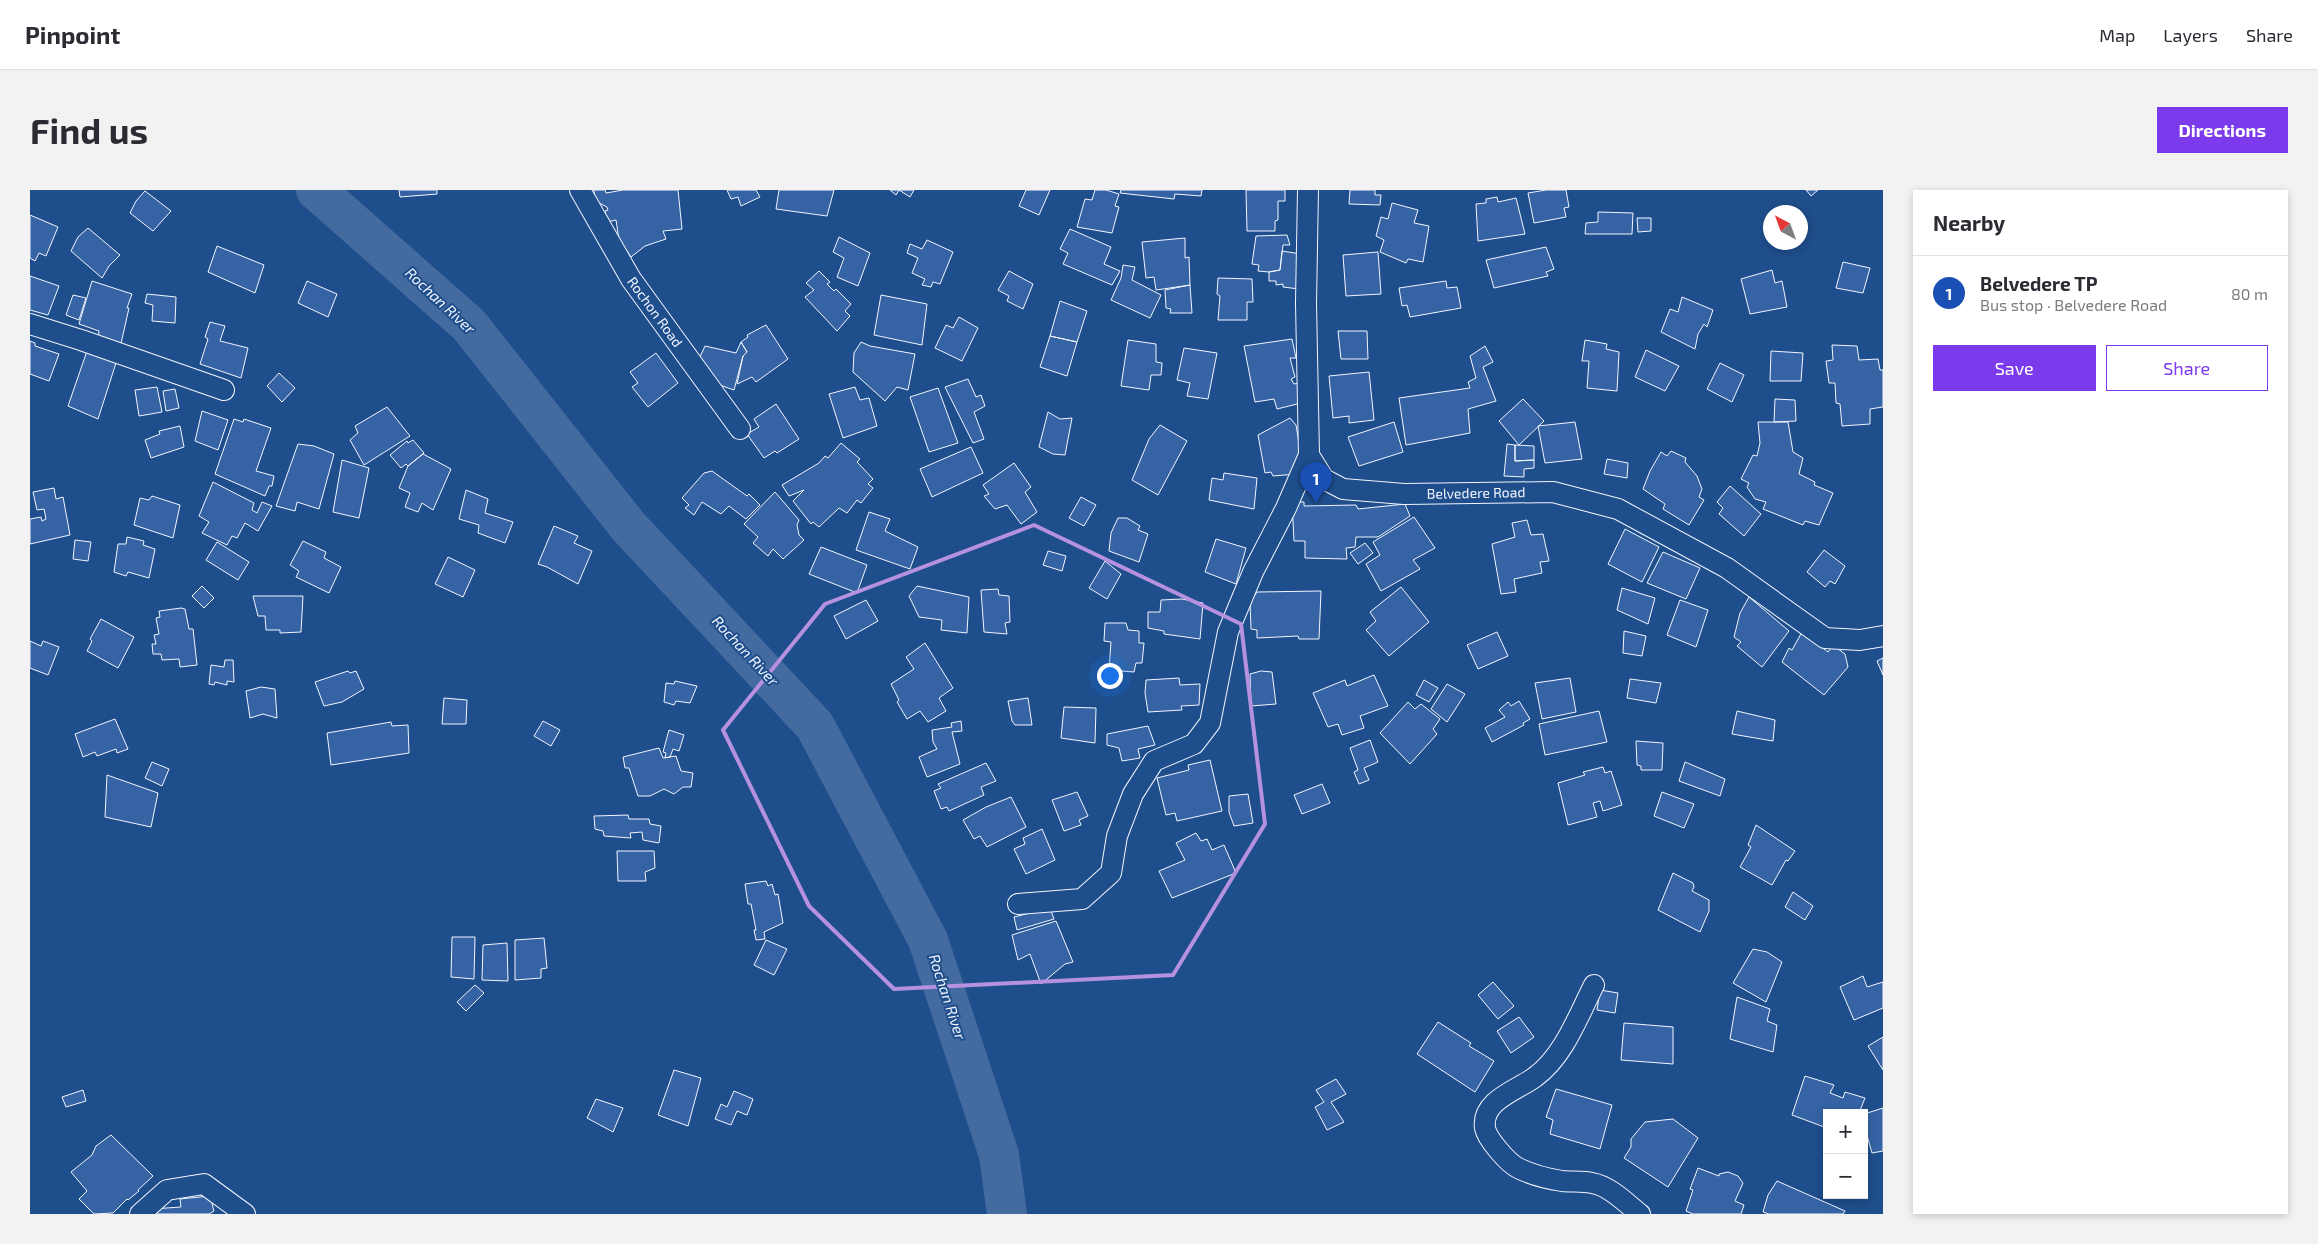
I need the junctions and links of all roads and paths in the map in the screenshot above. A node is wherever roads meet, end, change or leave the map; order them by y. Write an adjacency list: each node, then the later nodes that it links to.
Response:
1 (580, 190): 5 (street, Rochon Road)
2 (1308, 190): 6 (street)
3 (30, 324): 4 (street)
4 (224, 390)
5 (740, 429)
6 (1309, 455): 7 (street, Belvedere Road); 8 (street)
7 (1883, 636)
8 (1018, 904)
9 (1594, 985): 12 (street)
10 (140, 1214): 11 (street)
11 (245, 1214)
12 (1640, 1214)

